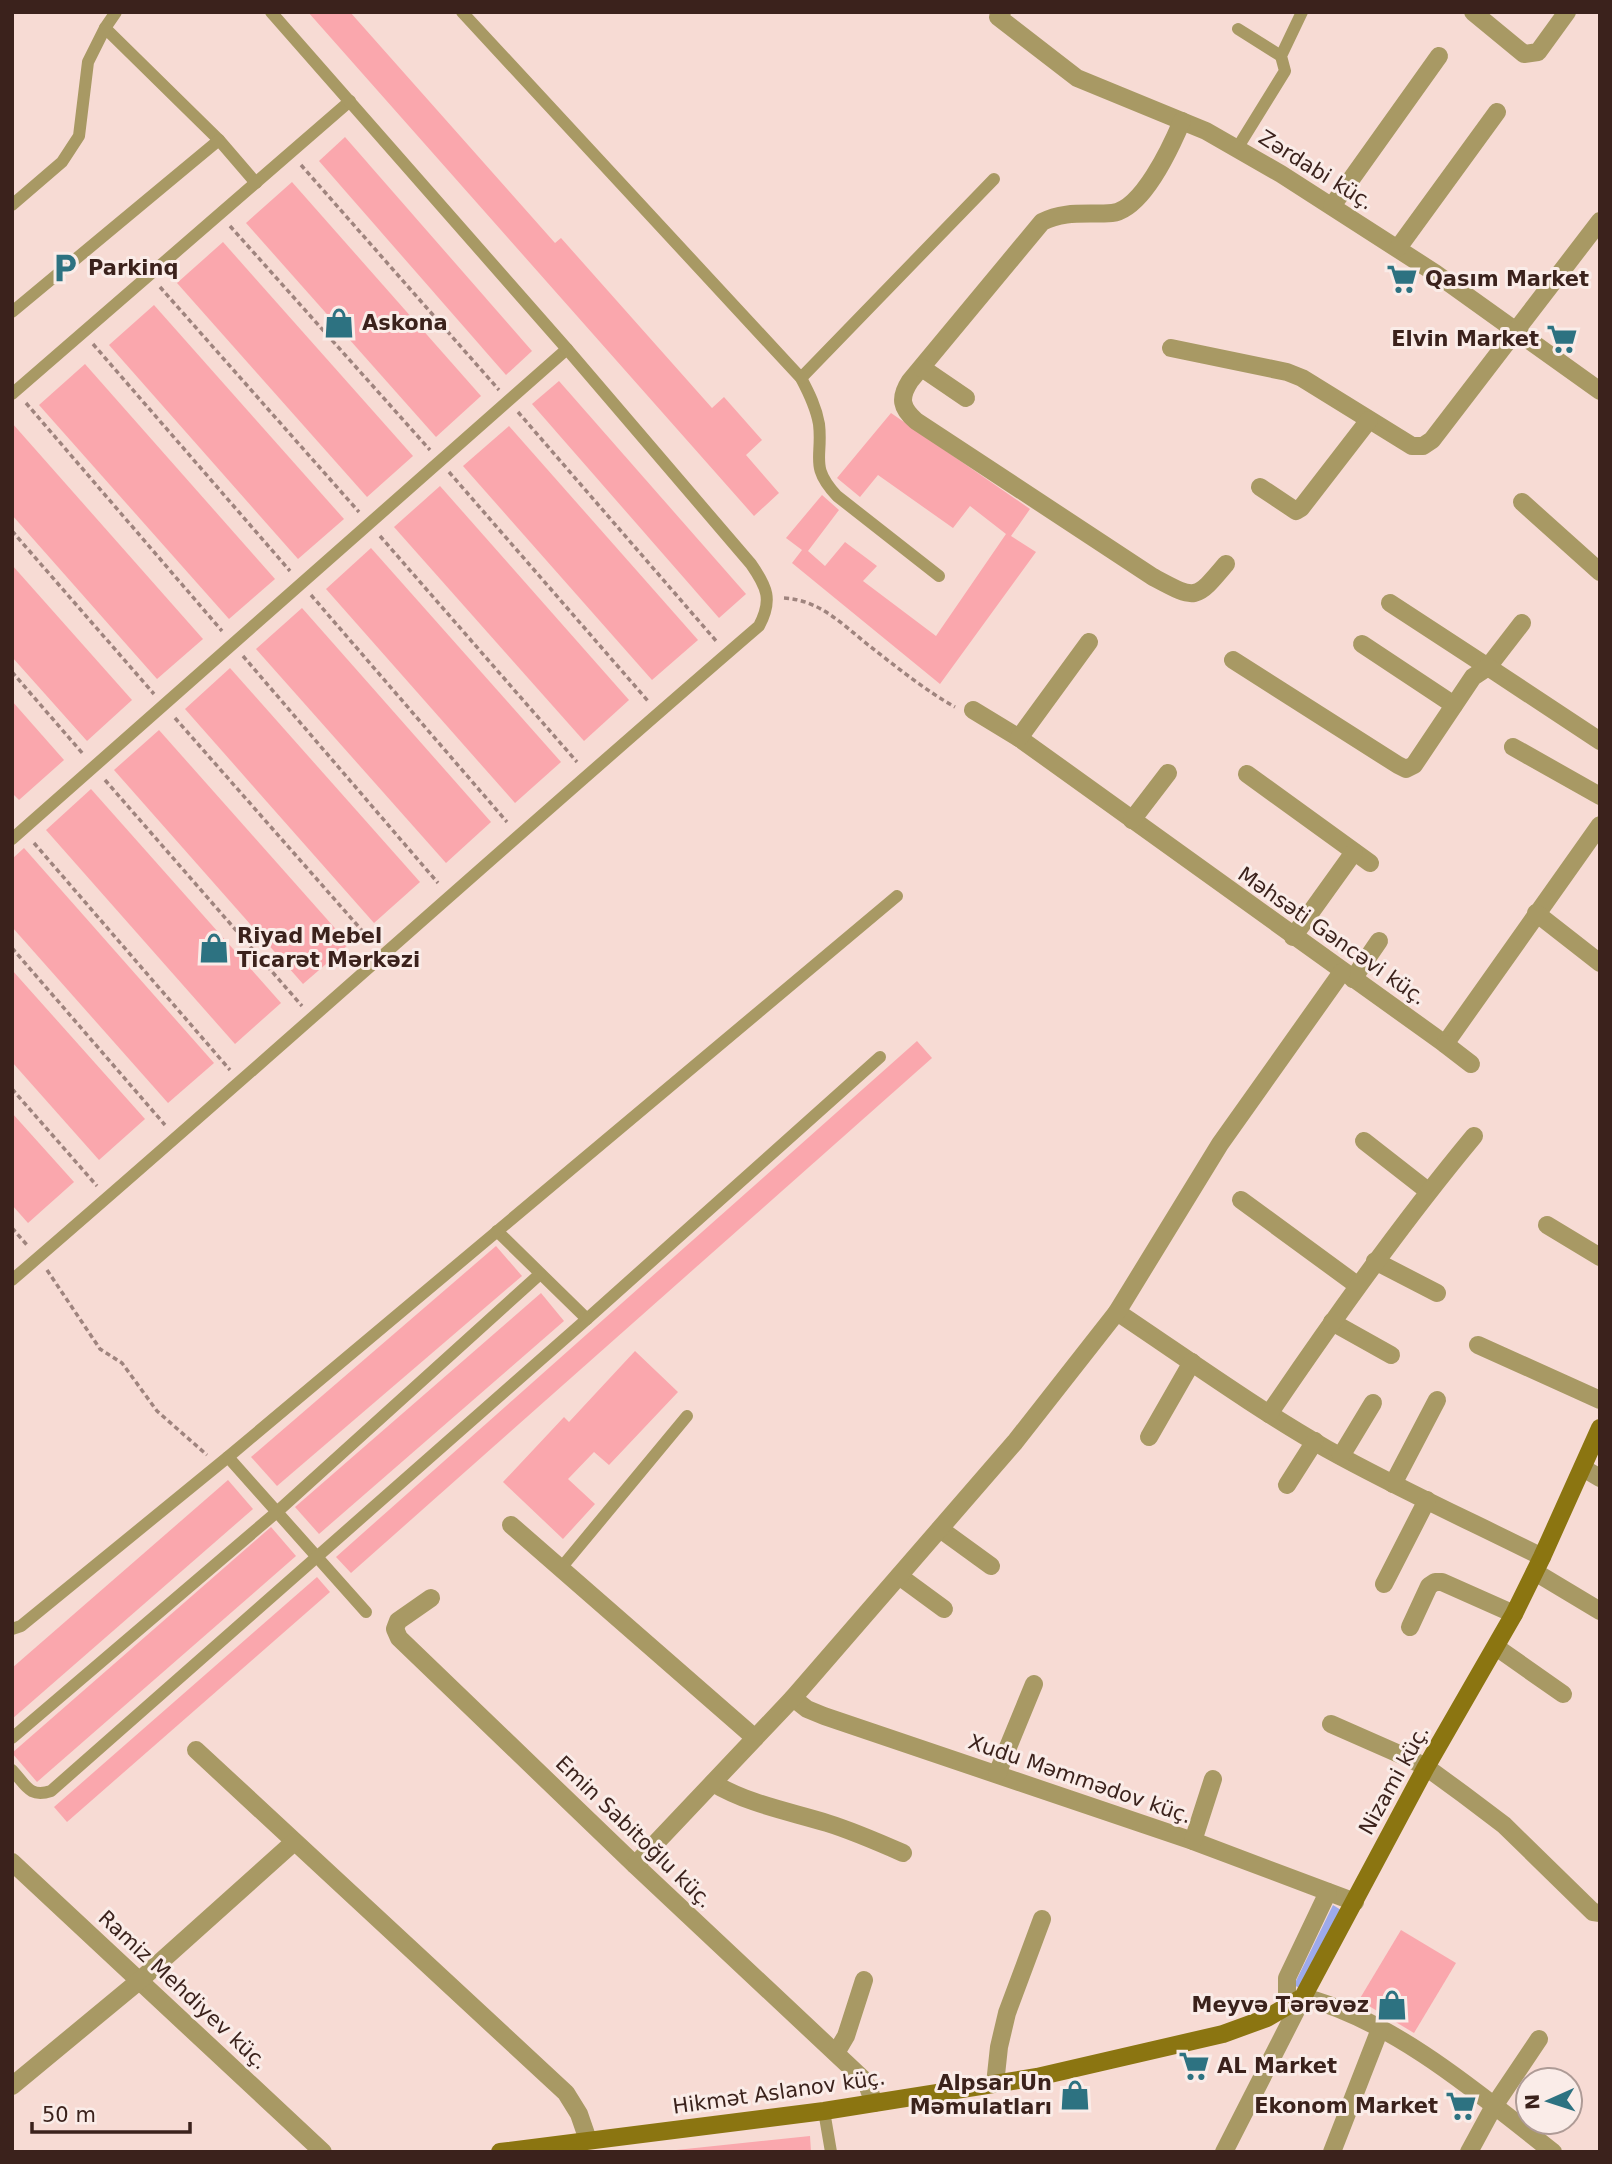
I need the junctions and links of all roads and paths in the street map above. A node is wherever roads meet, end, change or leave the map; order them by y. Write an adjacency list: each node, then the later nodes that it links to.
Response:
1 (116, 12): 8 (lane)
2 (271, 12): 12 (lane)
3 (463, 12): 28 (lane)
4 (1302, 12): 10 (lane)
5 (1473, 12): 6 (street)
6 (1567, 12)
7 (998, 14): 14 (street, Zərdabi küç.)
8 (105, 28): 15 (lane); 19 (lane)
9 (1238, 29): 10 (lane)
10 (1281, 56): 16 (lane)
11 (1439, 56): 20 (street)
12 (350, 101): 18 (lane); 26 (lane)
13 (1497, 112): 22 (street)
14 (1182, 121): 16 (street, Zərdabi küç.); 27 (street)
15 (219, 140): 18 (lane); 23 (lane)
16 (1238, 147): 20 (street, Zərdabi küç.)
17 (994, 179): 28 (lane)
18 (256, 183): 30 (lane)
19 (12, 205)
20 (1332, 206): 22 (street, Zərdabi küç.)
21 (1600, 221): 24 (street)
22 (1398, 248): 24 (street, Zərdabi küç.)
23 (12, 312)
24 (1516, 330): 29 (street, Zərdabi küç.); 32 (street)
25 (1171, 348): 32 (street)
26 (568, 349): 39 (lane); 47 (lane)
27 (922, 368): 31 (street); 36 (street)
28 (801, 378): 38 (lane)
29 (1600, 391)
30 (12, 394)
31 (966, 398)
32 (1369, 419): 33 (street)
33 (1259, 487)
34 (1522, 502): 37 (street)
35 (12, 531): 47 (path)
36 (1226, 564)
37 (1600, 572)
38 (939, 576)
39 (768, 598): 49 (path); 68 (lane)
40 (1390, 603): 45 (street)
41 (1522, 623): 45 (street)
42 (1089, 642): 50 (street)
43 (1362, 644): 48 (street)
44 (1233, 660): 48 (street)
45 (1488, 667): 48 (street); 51 (street)
46 (12, 672): 53 (path)
47 (163, 705): 53 (lane); 68 (path)
48 (1454, 705)
49 (973, 710): 50 (street, Məhsəti Gəncəvi küç.)
50 (1019, 738): 57 (street, Məhsəti Gəncəvi küç.)
51 (1600, 741)
52 (1513, 747): 56 (street)
53 (93, 767): 59 (lane); 71 (path)
54 (1168, 773): 57 (street)
55 (1247, 774): 61 (street)
56 (1600, 796)
57 (1132, 820): 65 (street, Məhsəti Gəncəvi küç.)
58 (1600, 825): 64 (street)
59 (23, 830): 60 (lane); 75 (path)
60 (12, 839)
61 (1354, 852): 62 (street); 65 (street)
62 (1370, 863)
63 (897, 896): 85 (lane)
64 (1536, 913): 69 (street); 72 (street)
65 (1293, 937): 70 (street, Məhsəti Gəncəvi küç.)
66 (1379, 941): 70 (street)
67 (12, 948): 78 (path)
68 (384, 956): 71 (lane)
69 (1600, 963)
70 (1348, 976): 72 (street, Məhsəti Gəncəvi küç.); 93 (street)
71 (313, 1018): 75 (lane)
72 (1445, 1044): 74 (street, Məhsəti Gəncəvi küç.)
73 (880, 1057): 94 (lane)
74 (1471, 1064)
75 (240, 1083): 78 (lane)
76 (12, 1089): 81 (path)
77 (1474, 1136): 80 (street)
78 (176, 1138): 81 (lane)
79 (1364, 1141): 80 (street)
80 (1428, 1191): 88 (street)
81 (108, 1198): 87 (lane)
82 (1241, 1200): 91 (street)
83 (1547, 1225): 86 (street)
84 (12, 1228): 87 (path)
85 (496, 1231): 89 (lane); 108 (lane)
86 (1600, 1256)
87 (38, 1258): 90 (lane); 108 (path)
88 (1375, 1261): 91 (street); 92 (street)
89 (540, 1274): 94 (lane); 114 (lane)
90 (12, 1280)
91 (1357, 1285): 95 (street)
92 (1437, 1293)
93 (1117, 1312): 98 (street); 116 (street)
94 (587, 1319): 117 (lane)
95 (1332, 1322): 97 (street); 102 (street)
96 (1478, 1345): 100 (street)
97 (1391, 1355)
98 (1192, 1362): 102 (street); 105 (street)
99 (1437, 1400): 111 (street)
100 (1600, 1400)
101 (1373, 1403): 107 (street)
102 (1269, 1414): 106 (street)
103 (687, 1416): 120 (lane)
104 (1600, 1428): 109 (street, Nizami küç.)
105 (1149, 1437)
106 (1315, 1441): 107 (street); 112 (street)
107 (1340, 1456): 111 (street)
108 (228, 1457): 114 (lane); 129 (lane)
109 (1583, 1468): 110 (street); 118 (street, Nizami küç.)
110 (1600, 1478)
111 (1393, 1484): 113 (street)
112 (1287, 1485)
113 (1427, 1500): 118 (street); 122 (street)
114 (278, 1511): 117 (lane); 135 (lane)
115 (511, 1525): 120 (street)
116 (940, 1529): 119 (street); 121 (street)
117 (317, 1556): 126 (lane); 139 (lane)
118 (1538, 1564): 125 (street); 127 (street, Nizami küç.)
119 (991, 1566)
120 (561, 1568): 136 (street)
121 (899, 1576): 124 (street); 133 (street)
122 (1384, 1584)
123 (431, 1598): 147 (street, Emin Sabitoğlu küç.)
124 (944, 1609)
125 (1600, 1611)
126 (366, 1612)
127 (1514, 1614): 128 (street); 130 (street, Nizami küç.)
128 (1410, 1627)
129 (12, 1629)
130 (1496, 1647): 132 (street); 138 (street, Nizami küç.)
131 (1034, 1684): 140 (street)
132 (1563, 1695)
133 (793, 1698): 136 (street); 140 (street, Xudu Məmmədov küç.)
134 (1331, 1724): 138 (street)
135 (12, 1738)
136 (755, 1738): 142 (street)
137 (196, 1750): 144 (street)
138 (1426, 1767): 149 (street, Nizami küç.); 150 (street)
139 (12, 1770)
140 (997, 1774): 143 (street, Xudu Məmmədov küç.)
141 (1213, 1779): 143 (street)
142 (713, 1783): 145 (street); 147 (street)
143 (1193, 1841): 148 (street, Xudu Məmmədov küç.)
144 (294, 1842): 153 (street); 164 (street)
145 (903, 1853)
146 (12, 1862): 153 (street, Ramiz Mehdiyev küç.)
147 (635, 1865): 158 (street, Emin Sabitoğlu küç.)
148 (1328, 1892): 149 (street, Xudu Məmmədov küç.); 155 (street)
149 (1355, 1902): 154 (street, Nizami küç.)
150 (1600, 1913)
151 (1042, 1919): 159 (street)
152 (864, 1980): 158 (street)
153 (139, 1981): 160 (street); 165 (street, Ramiz Mehdiyev küç.)
154 (1303, 1997): 155 (street, Hikmət Aslanov küç.); 156 (street); 168 (street, Nizami küç.)
155 (1287, 2007): 159 (street, Hikmət Aslanov küç.)
156 (1380, 2029): 162 (street); 169 (street)
157 (1539, 2039): 162 (street)
158 (836, 2053): 161 (street, Emin Sabitoğlu küç.)
159 (995, 2084): 161 (street, Hikmət Aslanov küç.)
160 (12, 2086)
161 (874, 2103): 163 (street, Hikmət Aslanov küç.)
162 (1494, 2106): 170 (street); 171 (street)
163 (824, 2111): 164 (street, Hikmət Aslanov küç.); 167 (lane)
164 (588, 2140): 166 (street, Hikmət Aslanov küç.)
165 (323, 2152)
166 (500, 2152)
167 (831, 2152)
168 (1224, 2152)
169 (1332, 2152)
170 (1469, 2152)
171 (1553, 2152)

